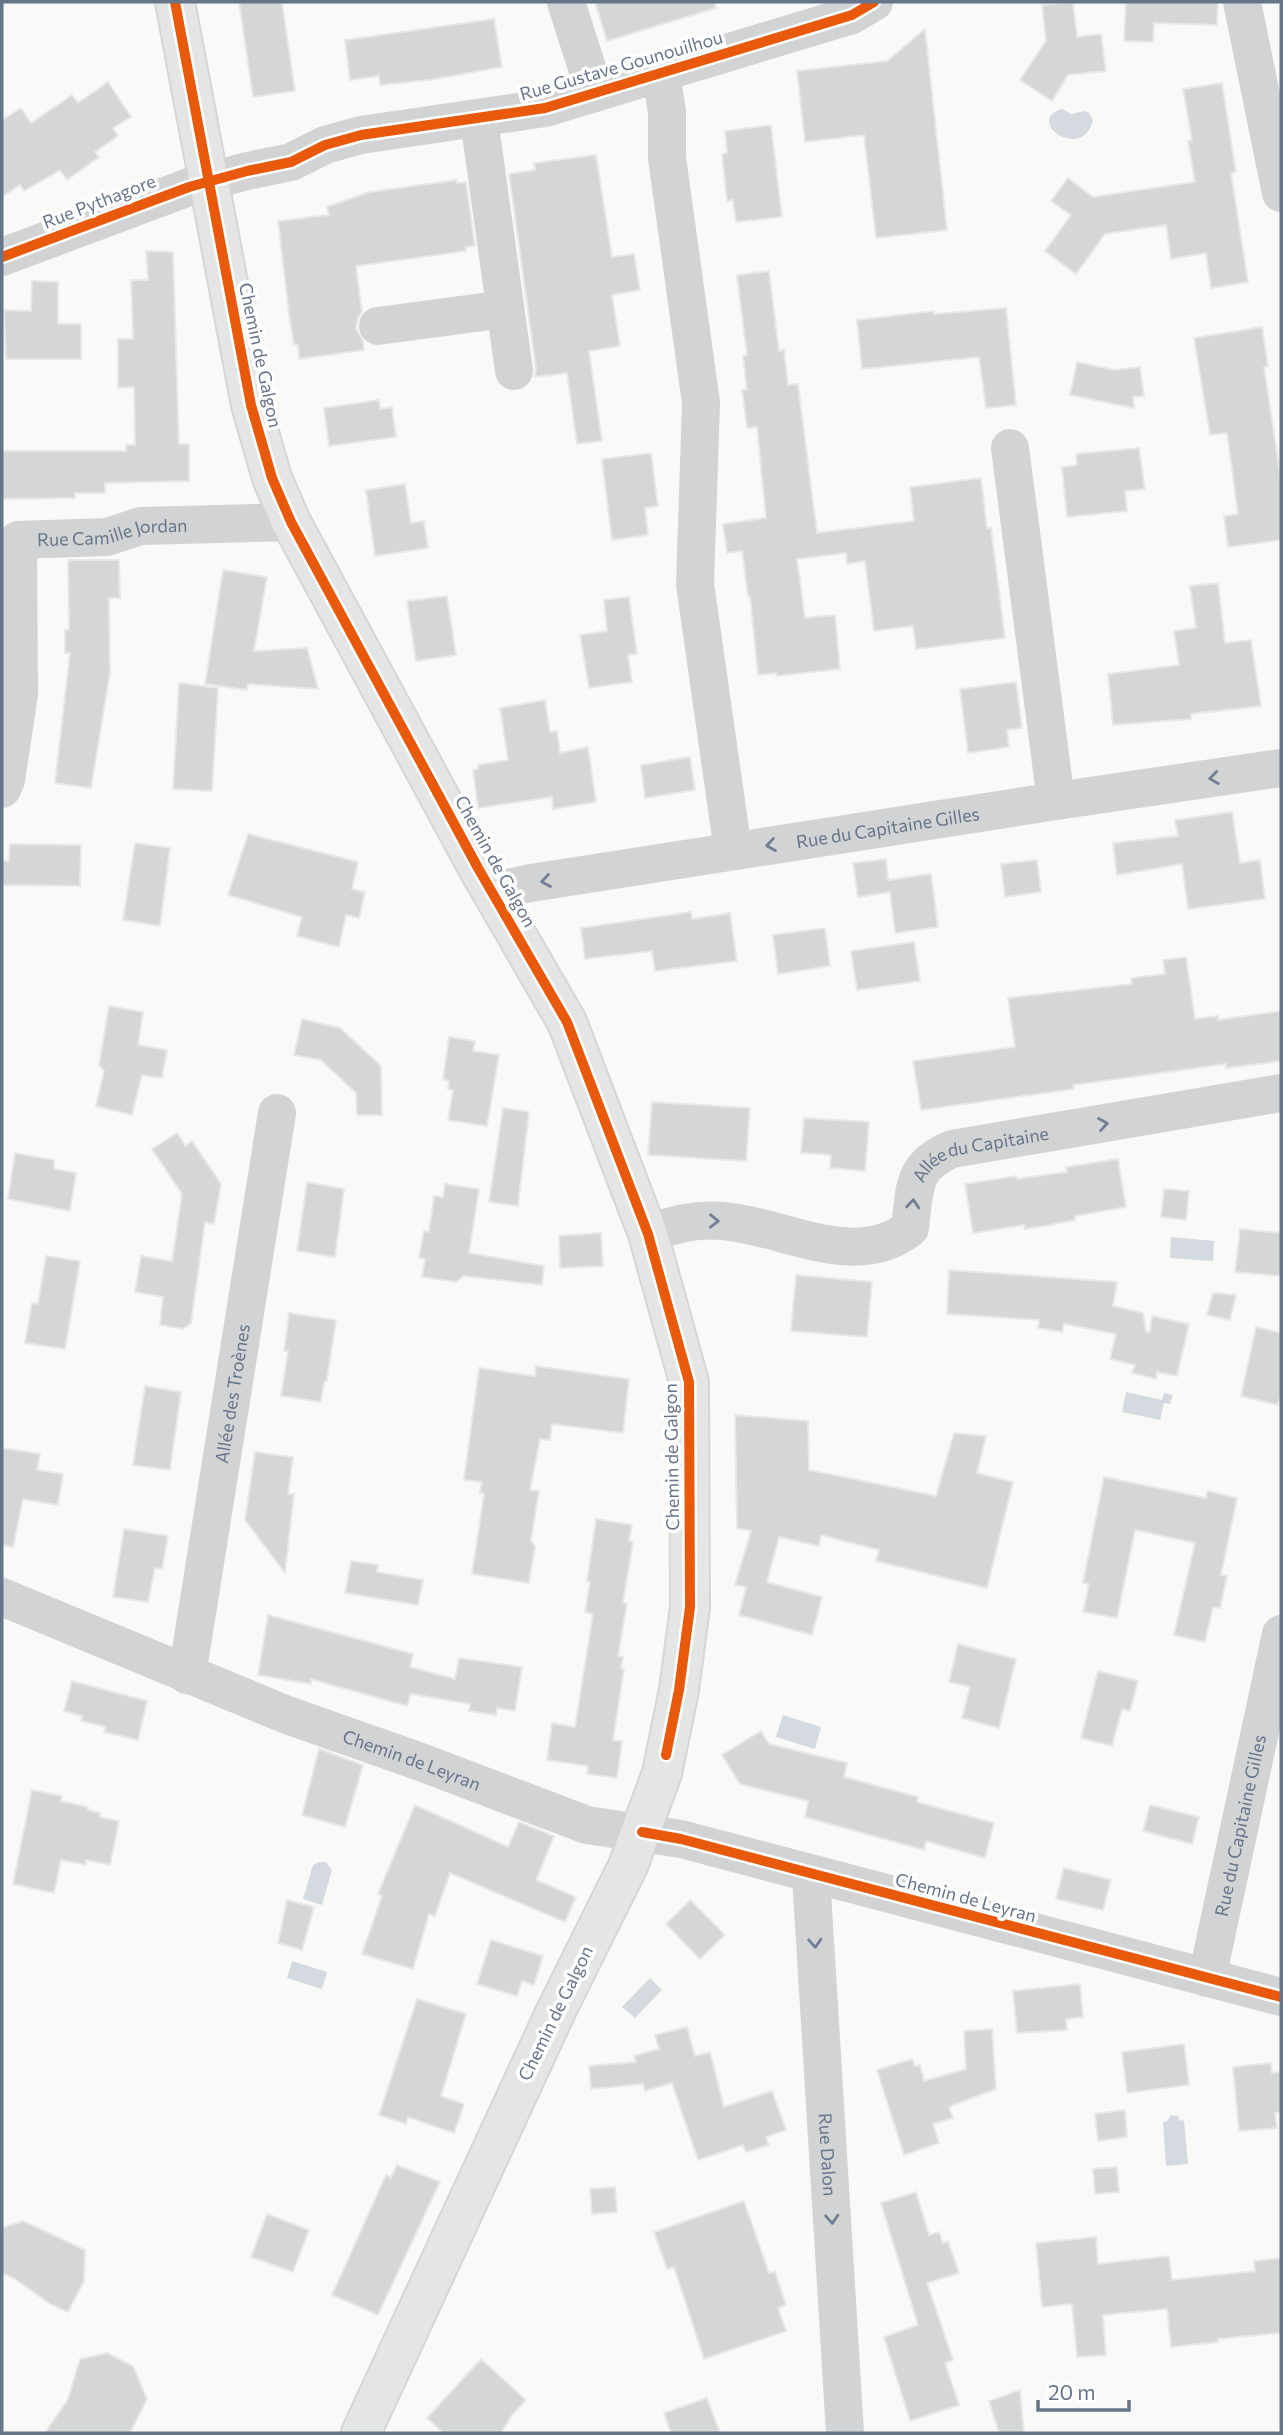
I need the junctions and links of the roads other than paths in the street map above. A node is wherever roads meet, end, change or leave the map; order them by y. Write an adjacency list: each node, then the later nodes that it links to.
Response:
1 (175, 2): 8 (main road, Chemin de Galgon)
2 (566, 2): 6 (street)
3 (874, 2): 5 (street, Rue Gustave Gounouilhou)
4 (1242, 2): 9 (street)
5 (661, 73): 6 (street, Rue Gustave Gounouilhou); 19 (street)
6 (595, 93): 7 (street, Rue Gustave Gounouilhou)
7 (479, 119): 8 (street, Rue Gustave Gounouilhou); 11 (street)
8 (209, 181): 10 (street, Rue Pythagore); 15 (main road, Chemin de Galgon)
9 (1281, 193)
10 (2, 257)
11 (505, 309): 12 (street); 13 (street)
12 (378, 326)
13 (514, 371)
14 (1010, 448): 18 (street)
15 (291, 522): 17 (street, Rue Camille Jordan); 20 (main road, Chemin de Galgon)
16 (1281, 768): 18 (street, Rue du Capitaine Gilles, one-way to 18)
17 (2, 789)
18 (1056, 800): 19 (street, Rue du Capitaine Gilles, one-way to 19)
19 (733, 851): 20 (street, Rue du Capitaine Gilles, one-way to 20)
20 (495, 894): 23 (main road, Chemin de Galgon)
21 (1281, 1093): 23 (street, Allée du Capitaine, one-way to 21)
22 (277, 1113): 26 (street, Allée des Troènes)
23 (648, 1234): 27 (main road, Chemin de Galgon)
24 (2, 1597): 26 (street, Chemin de Leyran)
25 (1281, 1634): 29 (street, Rue du Capitaine Gilles)
26 (187, 1675): 27 (street, Chemin de Leyran)
27 (642, 1832): 28 (street, Chemin de Leyran); 31 (main road, Chemin de Galgon)
28 (811, 1875): 29 (street, Chemin de Leyran); 32 (street, Rue Dalon, one-way to 32)
29 (1207, 1978): 30 (street, Chemin de Leyran)
30 (1281, 1997)
31 (361, 2433)
32 (845, 2433)

